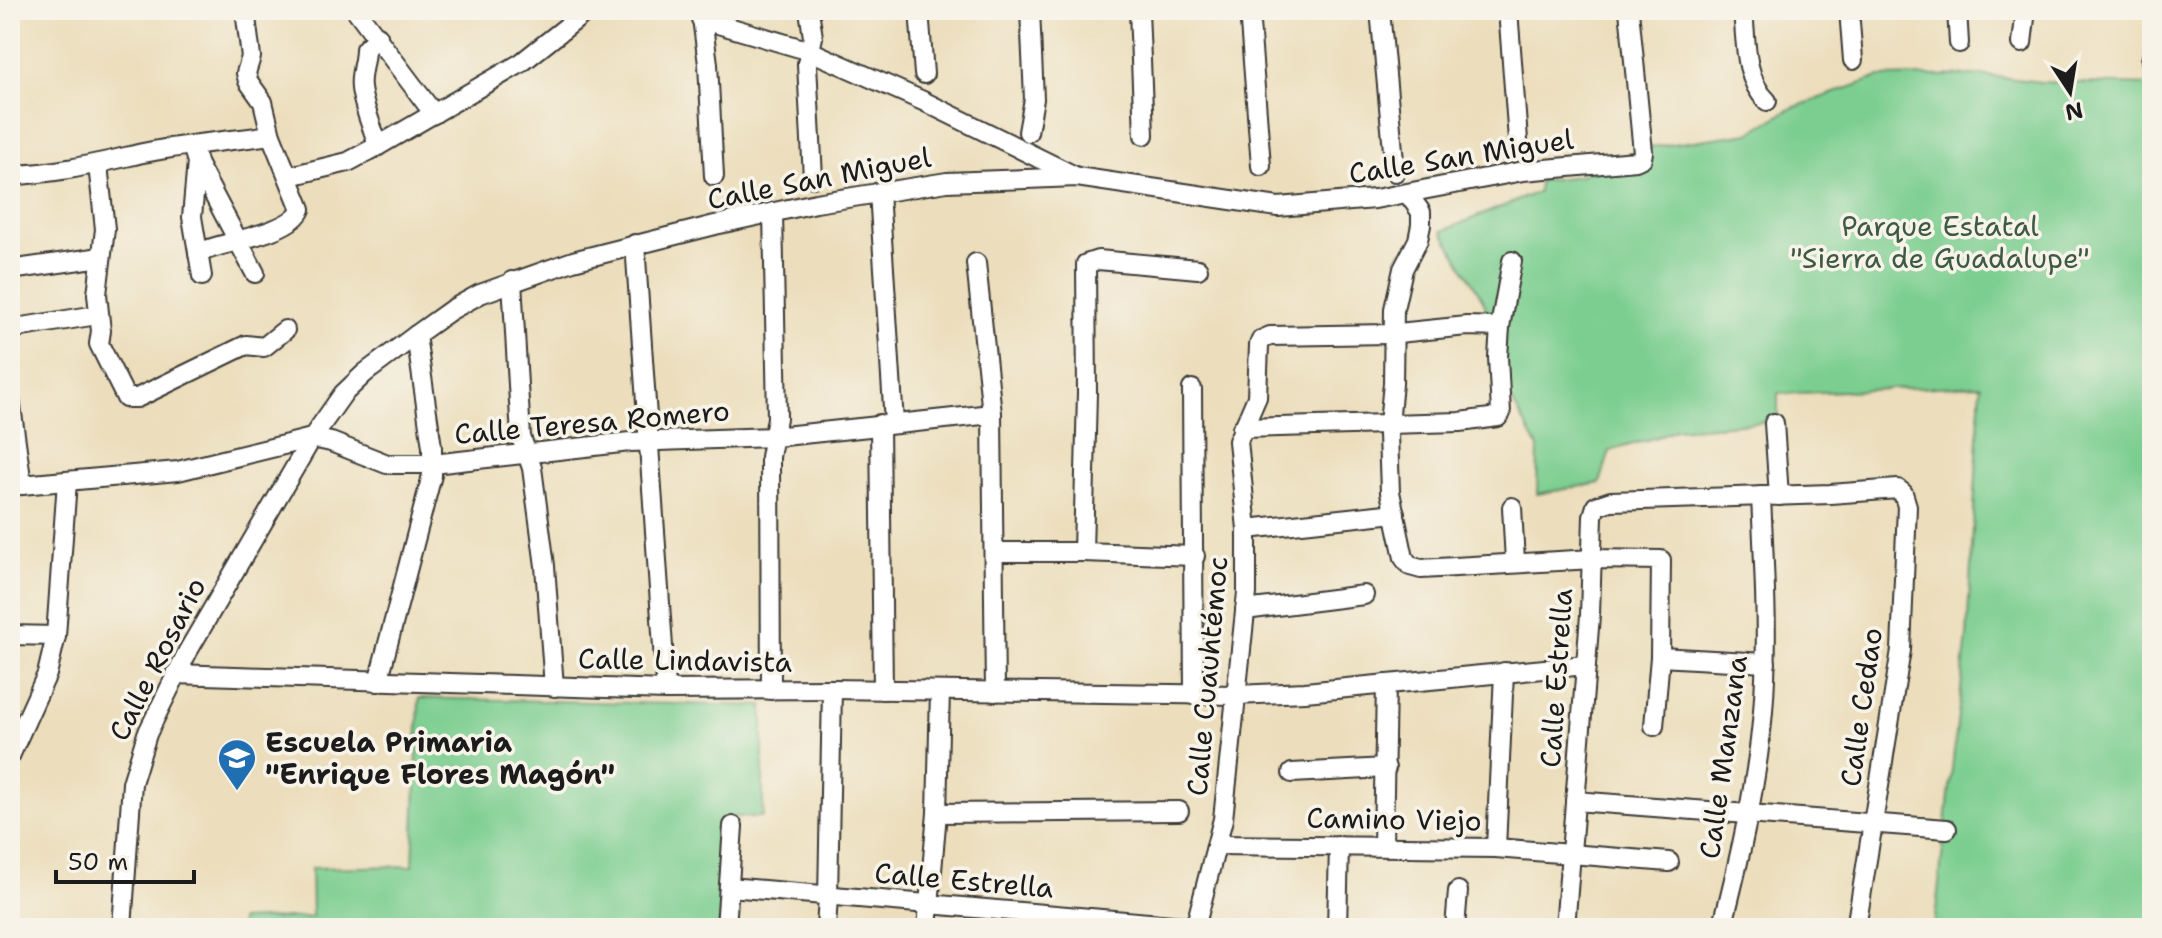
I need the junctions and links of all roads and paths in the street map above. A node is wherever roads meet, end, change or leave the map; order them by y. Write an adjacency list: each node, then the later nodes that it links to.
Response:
1 (245, 10): 26 (street)
2 (356, 10): 17 (street)
3 (588, 10): 24 (street)
4 (809, 10): 20 (street)
5 (919, 10): 22 (street)
6 (1030, 10): 25 (street)
7 (1139, 10): 27 (street)
8 (1249, 10): 32 (street)
9 (1380, 10): 33 (street)
10 (1508, 10): 28 (street)
11 (1629, 10): 40 (street, Calle San Miguel)
12 (1743, 10): 23 (street)
13 (1849, 10): 21 (street)
14 (1957, 10): 18 (street)
15 (2026, 10): 19 (street)
16 (701, 14): 20 (street); 36 (street)
17 (378, 36): 24 (street); 29 (street)
18 (1959, 43)
19 (2022, 43)
20 (810, 51): 37 (street); 38 (street)
21 (1853, 60)
22 (924, 74)
23 (1767, 101)
24 (434, 114): 29 (street)
25 (1028, 132)
26 (271, 135): 30 (street); 35 (street)
27 (1144, 135)
28 (1518, 140)
29 (378, 146): 35 (street)
30 (194, 154): 31 (street); 42 (street); 44 (street)
31 (98, 165): 34 (street); 45 (street)
32 (1261, 166)
33 (1395, 172)
34 (10, 175)
35 (290, 176): 42 (street)
36 (714, 176)
37 (1077, 177): 39 (street, Calle San Miguel); 40 (street, Calle San Miguel)
38 (813, 178)
39 (879, 192): 41 (street, Calle San Miguel); 63 (street)
40 (1408, 194): 57 (street)
41 (773, 212): 43 (street, Calle San Miguel); 66 (street)
42 (238, 241): 44 (street); 50 (street)
43 (635, 244): 52 (street, Calle San Miguel); 68 (street)
44 (198, 253): 51 (street)
45 (101, 257): 48 (street); 53 (street)
46 (1512, 261): 54 (street)
47 (976, 263): 61 (street)
48 (11, 267)
49 (1198, 269): 78 (street)
50 (255, 273)
51 (202, 276)
52 (512, 281): 58 (street, Calle San Miguel); 69 (street)
53 (97, 315): 55 (street); 56 (street)
54 (1500, 327): 57 (street); 64 (street)
55 (10, 329)
56 (285, 330)
57 (1394, 333): 64 (street); 65 (street, Calle Cuauhtémoc)
58 (416, 335): 67 (street, Calle San Miguel); 70 (street)
59 (1192, 389): 79 (street)
60 (10, 399): 72 (street)
61 (992, 414): 63 (street, Calle Teresa Romero); 77 (street)
62 (1774, 423): 73 (street, Calle Manzana)
63 (887, 424): 66 (street, Calle Teresa Romero); 97 (street)
64 (1389, 425): 65 (street); 75 (street)
65 (1242, 428): 76 (street, Calle Cuauhtémoc)
66 (774, 437): 68 (street, Calle Teresa Romero); 96 (street)
67 (312, 438): 70 (street, Calle Teresa Romero); 71 (street); 90 (street, Calle Rosario)
68 (650, 440): 69 (street, Calle Teresa Romero); 95 (street)
69 (526, 453): 70 (street, Calle Teresa Romero); 93 (street)
70 (433, 464): 91 (street)
71 (67, 481): 72 (street); 85 (street)
72 (16, 485)
73 (1770, 496): 80 (street, Calle Estrella); 87 (street, Calle Manzana); 111 (street, Calle Cedao)
74 (1512, 507): 81 (street)
75 (1395, 513): 76 (street); 81 (street)
76 (1247, 529): 83 (street, Calle Cuauhtémoc)
77 (996, 552): 78 (street); 99 (street)
78 (1083, 552): 79 (street)
79 (1195, 556): 100 (street)
80 (1593, 559): 81 (street); 86 (street); 88 (street, Calle Estrella)
81 (1515, 562)
82 (1364, 595): 83 (street)
83 (1245, 610): 101 (street, Calle Cuauhtémoc)
84 (10, 635): 85 (street)
85 (56, 636): 103 (street)
86 (1660, 657): 87 (street); 102 (street)
87 (1766, 663): 110 (street, Calle Manzana)
88 (1586, 665): 89 (street, Calle Lindavista); 107 (street, Calle Estrella)
89 (1504, 672): 92 (street, Calle Lindavista); 117 (street)
90 (175, 674): 91 (street, Calle Lindavista); 125 (street, Calle Rosario)
91 (378, 682): 93 (street, Calle Lindavista)
92 (1386, 684): 101 (street, Calle Lindavista); 105 (street)
93 (554, 687): 95 (street, Calle Lindavista)
94 (832, 689): 96 (street, Calle Lindavista); 97 (street, Calle Lindavista); 122 (street)
95 (666, 690): 96 (street, Calle Lindavista)
96 (771, 690)
97 (883, 690): 98 (street, Calle Lindavista)
98 (940, 691): 99 (street, Calle Lindavista); 109 (street)
99 (995, 692): 100 (street, Calle Lindavista)
100 (1194, 695): 101 (street, Calle Lindavista)
101 (1236, 695): 114 (street, Calle Cuauhtémoc)
102 (1654, 726)
103 (14, 737): 104 (street)
104 (10, 756)
105 (1386, 768): 106 (street); 116 (street)
106 (1292, 773)
107 (1575, 801): 110 (street); 118 (street, Calle Estrella)
108 (1179, 811): 109 (street)
109 (937, 813): 123 (street)
110 (1749, 813): 111 (street); 132 (street, Calle Manzana)
111 (1873, 823): 113 (street); 133 (street, Calle Cedao)
112 (733, 826): 120 (street)
113 (1947, 829)
114 (1217, 845): 115 (street, Camino Viejo); 124 (street, Calle Cuauhtémoc)
115 (1339, 846): 116 (street, Camino Viejo); 129 (street)
116 (1383, 846): 117 (street, Camino Viejo)
117 (1496, 848): 118 (street, Camino Viejo)
118 (1569, 854): 119 (street, Camino Viejo); 131 (street, Calle Estrella)
119 (1669, 862)
120 (729, 887): 122 (street, Calle Estrella); 126 (street)
121 (1458, 891): 130 (street)
122 (828, 897): 123 (street, Calle Estrella); 127 (street)
123 (929, 906): 124 (street, Calle Estrella); 128 (street)
124 (1195, 927)
125 (122, 928)
126 (726, 928)
127 (826, 928)
128 (927, 928)
129 (1337, 928)
130 (1455, 928)
131 (1565, 928)
132 (1722, 928)
133 (1856, 928)

